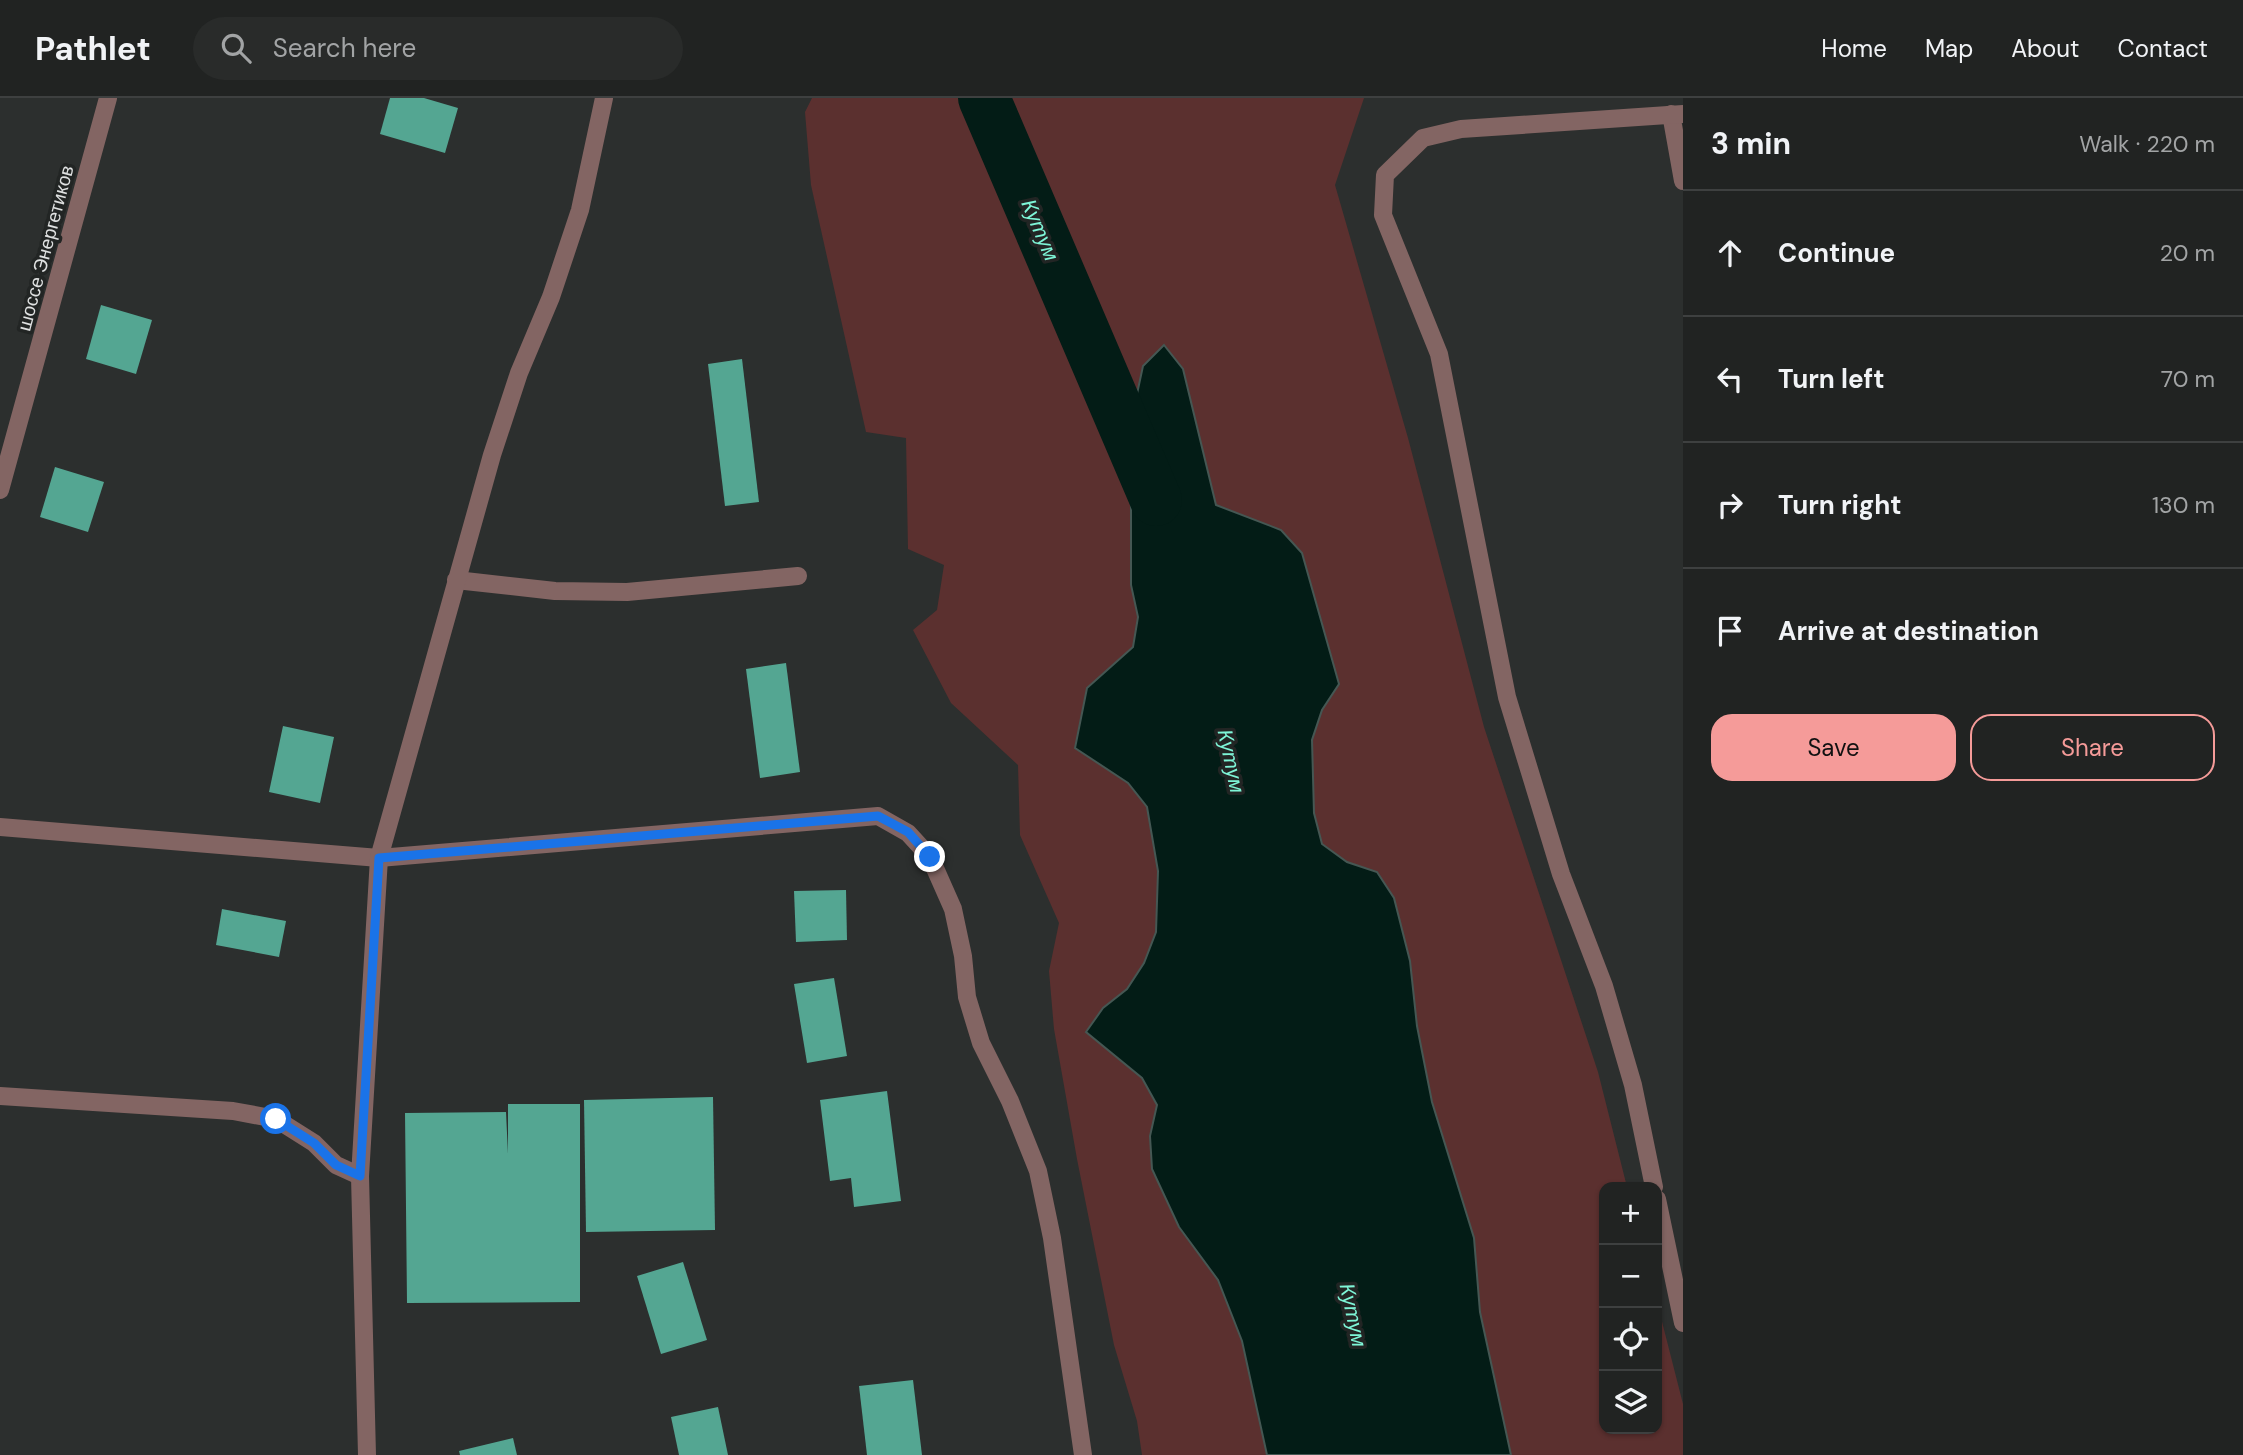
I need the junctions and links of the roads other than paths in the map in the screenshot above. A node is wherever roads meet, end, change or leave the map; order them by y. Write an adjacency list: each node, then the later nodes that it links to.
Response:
1 (108, 98): 5 (street, шоссе Энергетиков)
2 (604, 98): 7 (street)
3 (1677, 114): 4 (street); 12 (street)
4 (1683, 181)
5 (0, 490)
6 (799, 576): 7 (street)
7 (456, 580): 9 (street)
8 (0, 827): 9 (street)
9 (379, 858): 11 (street); 16 (street)
10 (0, 1096): 11 (street)
11 (360, 1176): 15 (street)
12 (1653, 1182)
13 (1662, 1223): 14 (street)
14 (1683, 1323)
15 (367, 1455)
16 (1083, 1455)

